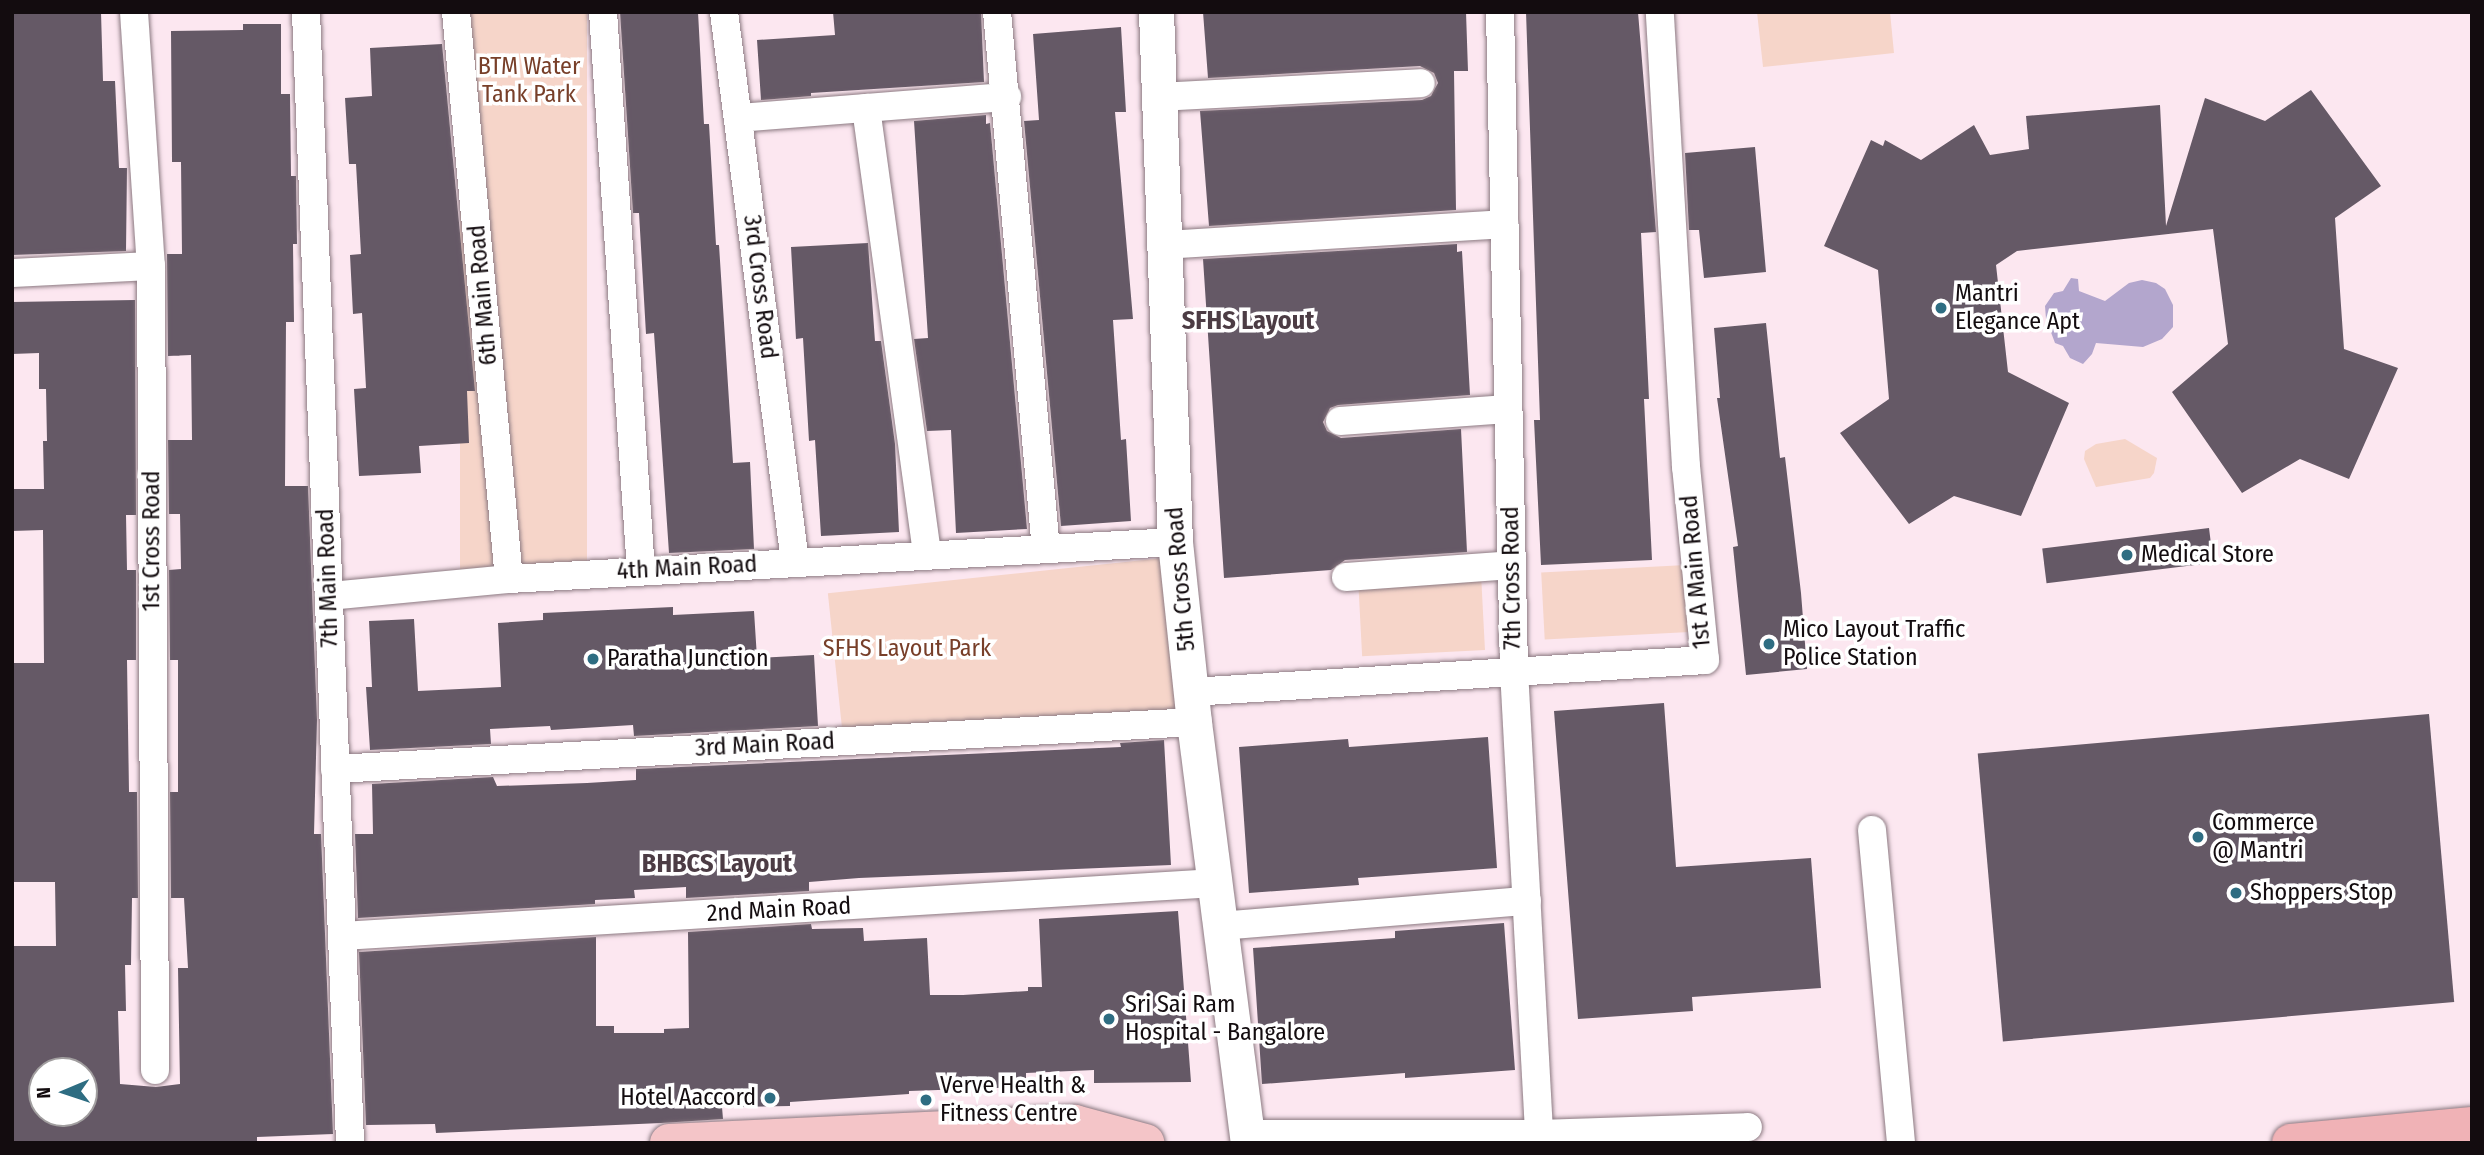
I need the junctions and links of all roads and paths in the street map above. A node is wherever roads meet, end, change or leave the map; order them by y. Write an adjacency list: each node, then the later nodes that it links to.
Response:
1 (134, 12): 17 (street, 1st Cross Road)
2 (306, 12): 29 (street, 7th Main Road)
3 (456, 12): 28 (street, 6th Main Road)
4 (603, 12): 26 (street)
5 (724, 12): 14 (street, 3rd Cross Road)
6 (997, 12): 11 (street)
7 (1156, 12): 12 (street, 5th Cross Road)
8 (1500, 12): 15 (street, 7th Cross Road)
9 (1660, 12): 30 (street, 1st A Main Road)
10 (1421, 83): 12 (street)
11 (1007, 97): 13 (street); 22 (street)
12 (1158, 97): 16 (street, 5th Cross Road)
13 (866, 108): 14 (street); 23 (street)
14 (738, 118): 24 (street, 3rd Cross Road)
15 (1504, 224): 16 (street); 19 (street, 7th Cross Road)
16 (1164, 245): 21 (street, 5th Cross Road)
17 (151, 265): 18 (street); 38 (street, 1st Cross Road)
18 (12, 273)
19 (1508, 409): 20 (street); 25 (street, 7th Cross Road)
20 (1340, 421)
21 (1175, 542): 22 (street, 4th Main Road); 31 (street, 5th Cross Road)
22 (1046, 549): 23 (street, 4th Main Road)
23 (927, 555): 24 (street, 4th Main Road)
24 (795, 562): 26 (street, 4th Main Road)
25 (1512, 565): 27 (street); 30 (street, 7th Cross Road)
26 (641, 571): 28 (street, 4th Main Road)
27 (1346, 577)
28 (509, 579): 29 (street, 4th Main Road)
29 (329, 596): 32 (street, 7th Main Road)
30 (1514, 670): 31 (street, 1st A Main Road); 35 (street, 7th Cross Road)
31 (1192, 707): 32 (street, 3rd Main Road); 34 (street, 5th Cross Road)
32 (335, 769): 37 (street, 7th Main Road)
33 (1872, 830): 46 (street)
34 (1215, 883): 36 (street, 5th Cross Road); 37 (street, 2nd Main Road)
35 (1527, 901): 36 (street); 42 (street, 7th Cross Road)
36 (1220, 926): 41 (street, 5th Cross Road)
37 (342, 936): 43 (street, 7th Main Road)
38 (155, 1070)
39 (2472, 1126): 47 (highway)
40 (1748, 1127): 42 (street)
41 (1248, 1138): 42 (street)
42 (1540, 1138)
43 (350, 1143)
44 (669, 1143): 45 (main road)
45 (1145, 1143)
46 (1901, 1143)
47 (2291, 1143)

